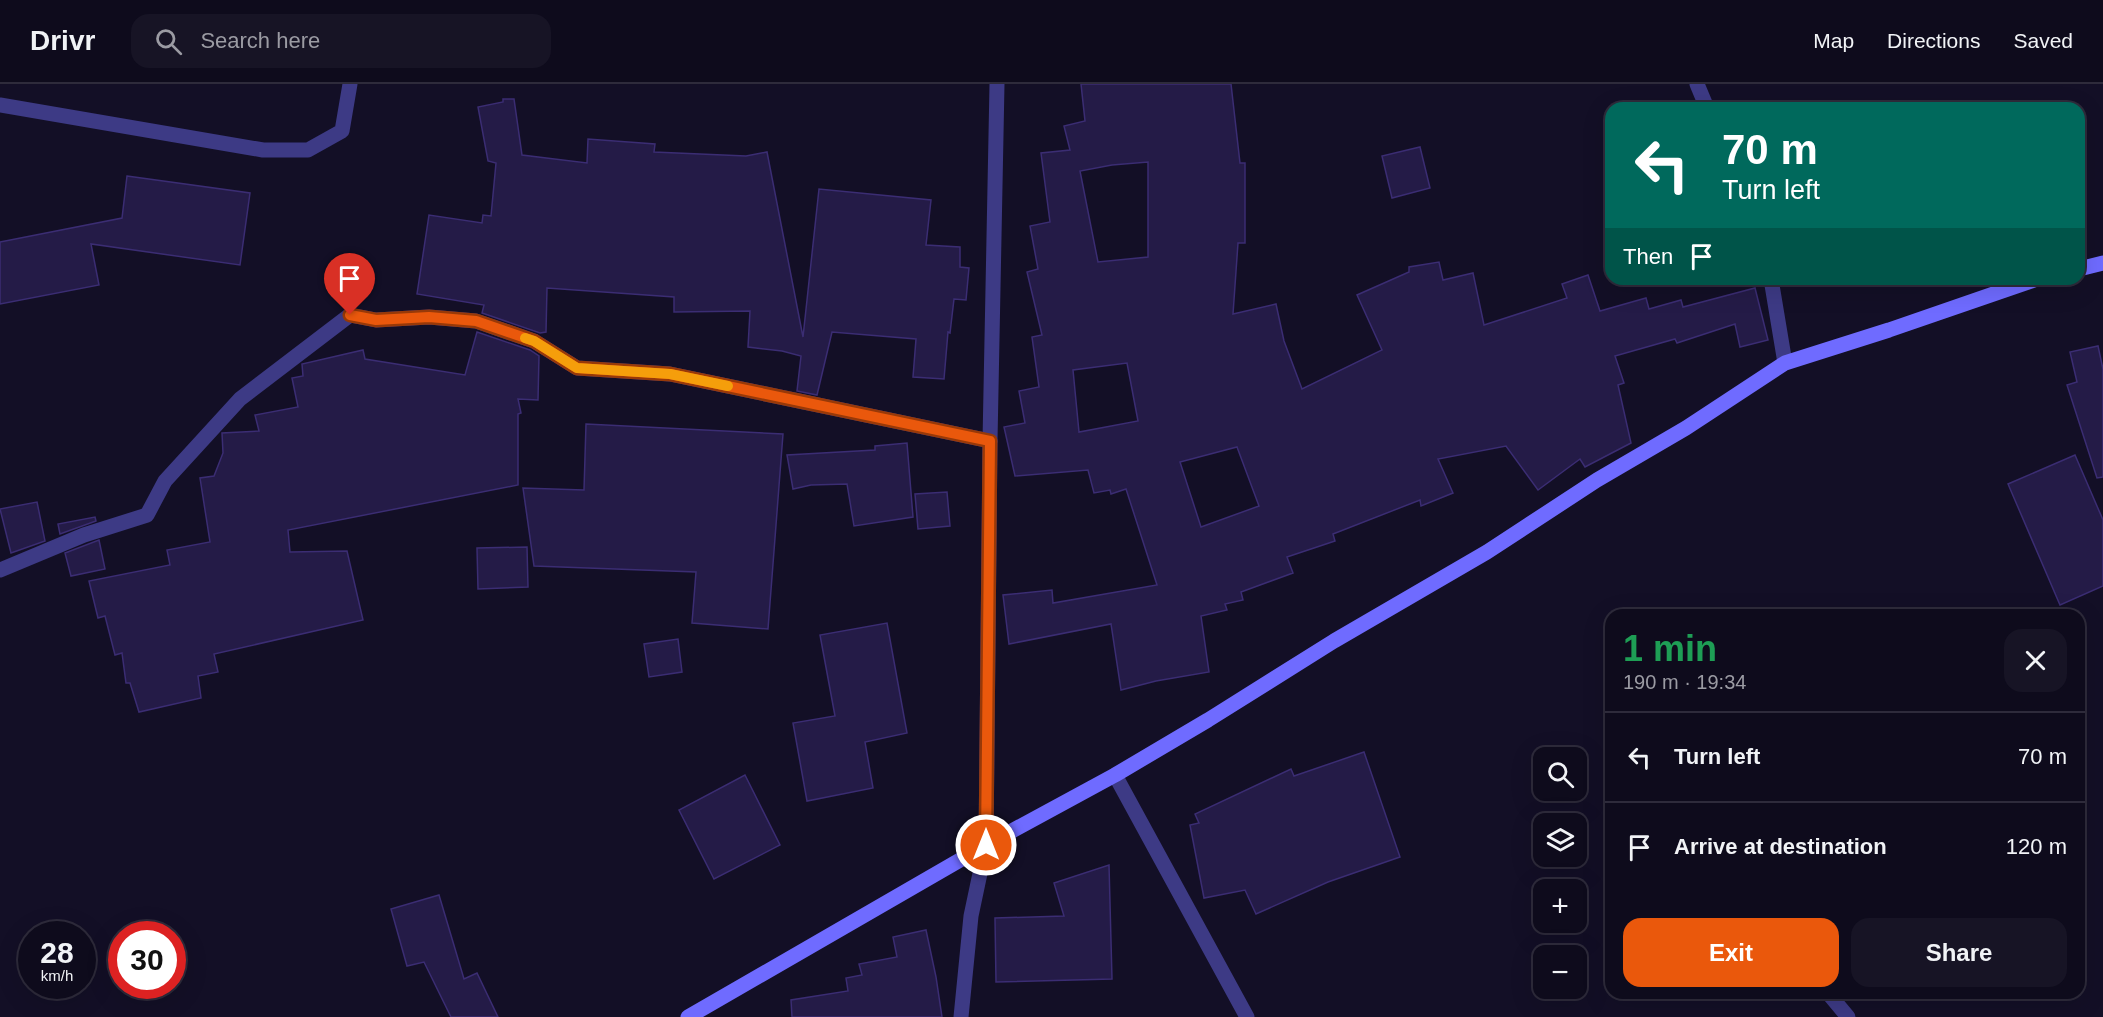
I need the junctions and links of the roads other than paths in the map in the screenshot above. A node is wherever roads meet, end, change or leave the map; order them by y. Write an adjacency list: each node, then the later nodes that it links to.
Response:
1 (350, 84): 5 (street)
2 (998, 84): 11 (street)
3 (1697, 84): 4 (street)
4 (1704, 102)
5 (0, 105)
6 (2103, 263): 7 (street)
7 (2085, 268)
8 (1772, 285): 10 (street)
9 (2019, 285): 10 (street)
10 (1785, 363): 13 (street)
11 (990, 441): 12 (street); 14 (street)
12 (0, 570)
13 (1115, 775): 14 (street); 18 (street)
14 (986, 845): 16 (street); 17 (street)
15 (1833, 999): 19 (street)
16 (688, 1017)
17 (962, 1017)
18 (1247, 1017)
19 (1848, 1017)

